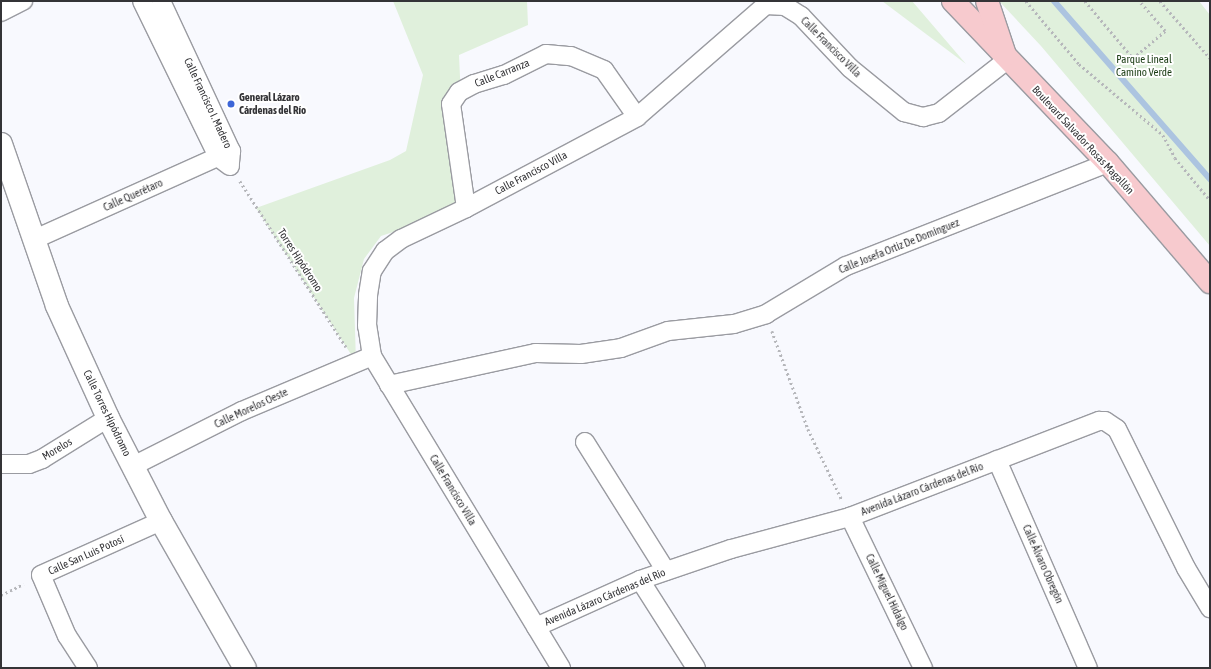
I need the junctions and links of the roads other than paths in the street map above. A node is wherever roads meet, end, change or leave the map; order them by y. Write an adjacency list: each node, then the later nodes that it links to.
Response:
1 (23, 1): 6 (street)
2 (142, 1): 10 (street, Calle Francisco I. Madero)
3 (160, 1): 10 (street, Calle Francisco I. Madero)
4 (953, 1): 7 (highway, Boulevard Salvador Rosas Magallón)
5 (987, 1): 7 (highway)
6 (1, 12)
7 (1007, 60): 8 (street, Calle Francisco Villa); 11 (highway, Boulevard Salvador Rosas Magallón)
8 (637, 117): 12 (street, Calle Francisco Villa); 12 (street, Calle Carranza)
9 (1, 144): 13 (street, Calle Torres Hipódromo)
10 (226, 158): 13 (street, Calle Querétaro)
11 (1108, 163): 14 (highway, Boulevard Salvador Rosas Magallón); 16 (street, Calle Josefa Ortiz De Domínguez)
12 (466, 208): 15 (street, Calle Francisco Villa)
13 (35, 239): 17 (street, Calle Torres Hipódromo)
14 (1210, 282)
15 (364, 359): 16 (street, Calle Francisco Villa); 21 (street, Calle Morelos Oeste)
16 (389, 385): 27 (street, Calle Francisco Villa)
17 (108, 418): 20 (street, Morelos); 21 (street, Calle Torres Hipódromo)
18 (585, 442): 24 (street)
19 (997, 460): 22 (street, Avenida Lázaro Cárdenas del Río); 26 (street, Avenida Lázaro Cárdenas del Río); 33 (street, Calle Álvaro Obregón)
20 (1, 464)
21 (133, 466): 23 (street, Calle Torres Hipódromo)
22 (850, 517): 24 (street, Avenida Lázaro Cárdenas del Río); 32 (street, Calle Miguel Hidalgo)
23 (161, 521): 28 (street, Calle San Luis Potosí); 29 (street, Calle Torres Hipódromo)
24 (666, 571): 25 (street, Avenida Lázaro Cárdenas del Río)
25 (640, 580): 27 (street, Avenida Lázaro Cárdenas del Río); 31 (street)
26 (1210, 608)
27 (536, 627): 30 (street, Calle Francisco Villa)
28 (88, 668)
29 (245, 668)
30 (561, 668)
31 (696, 668)
32 (923, 668)
33 (1088, 668)

